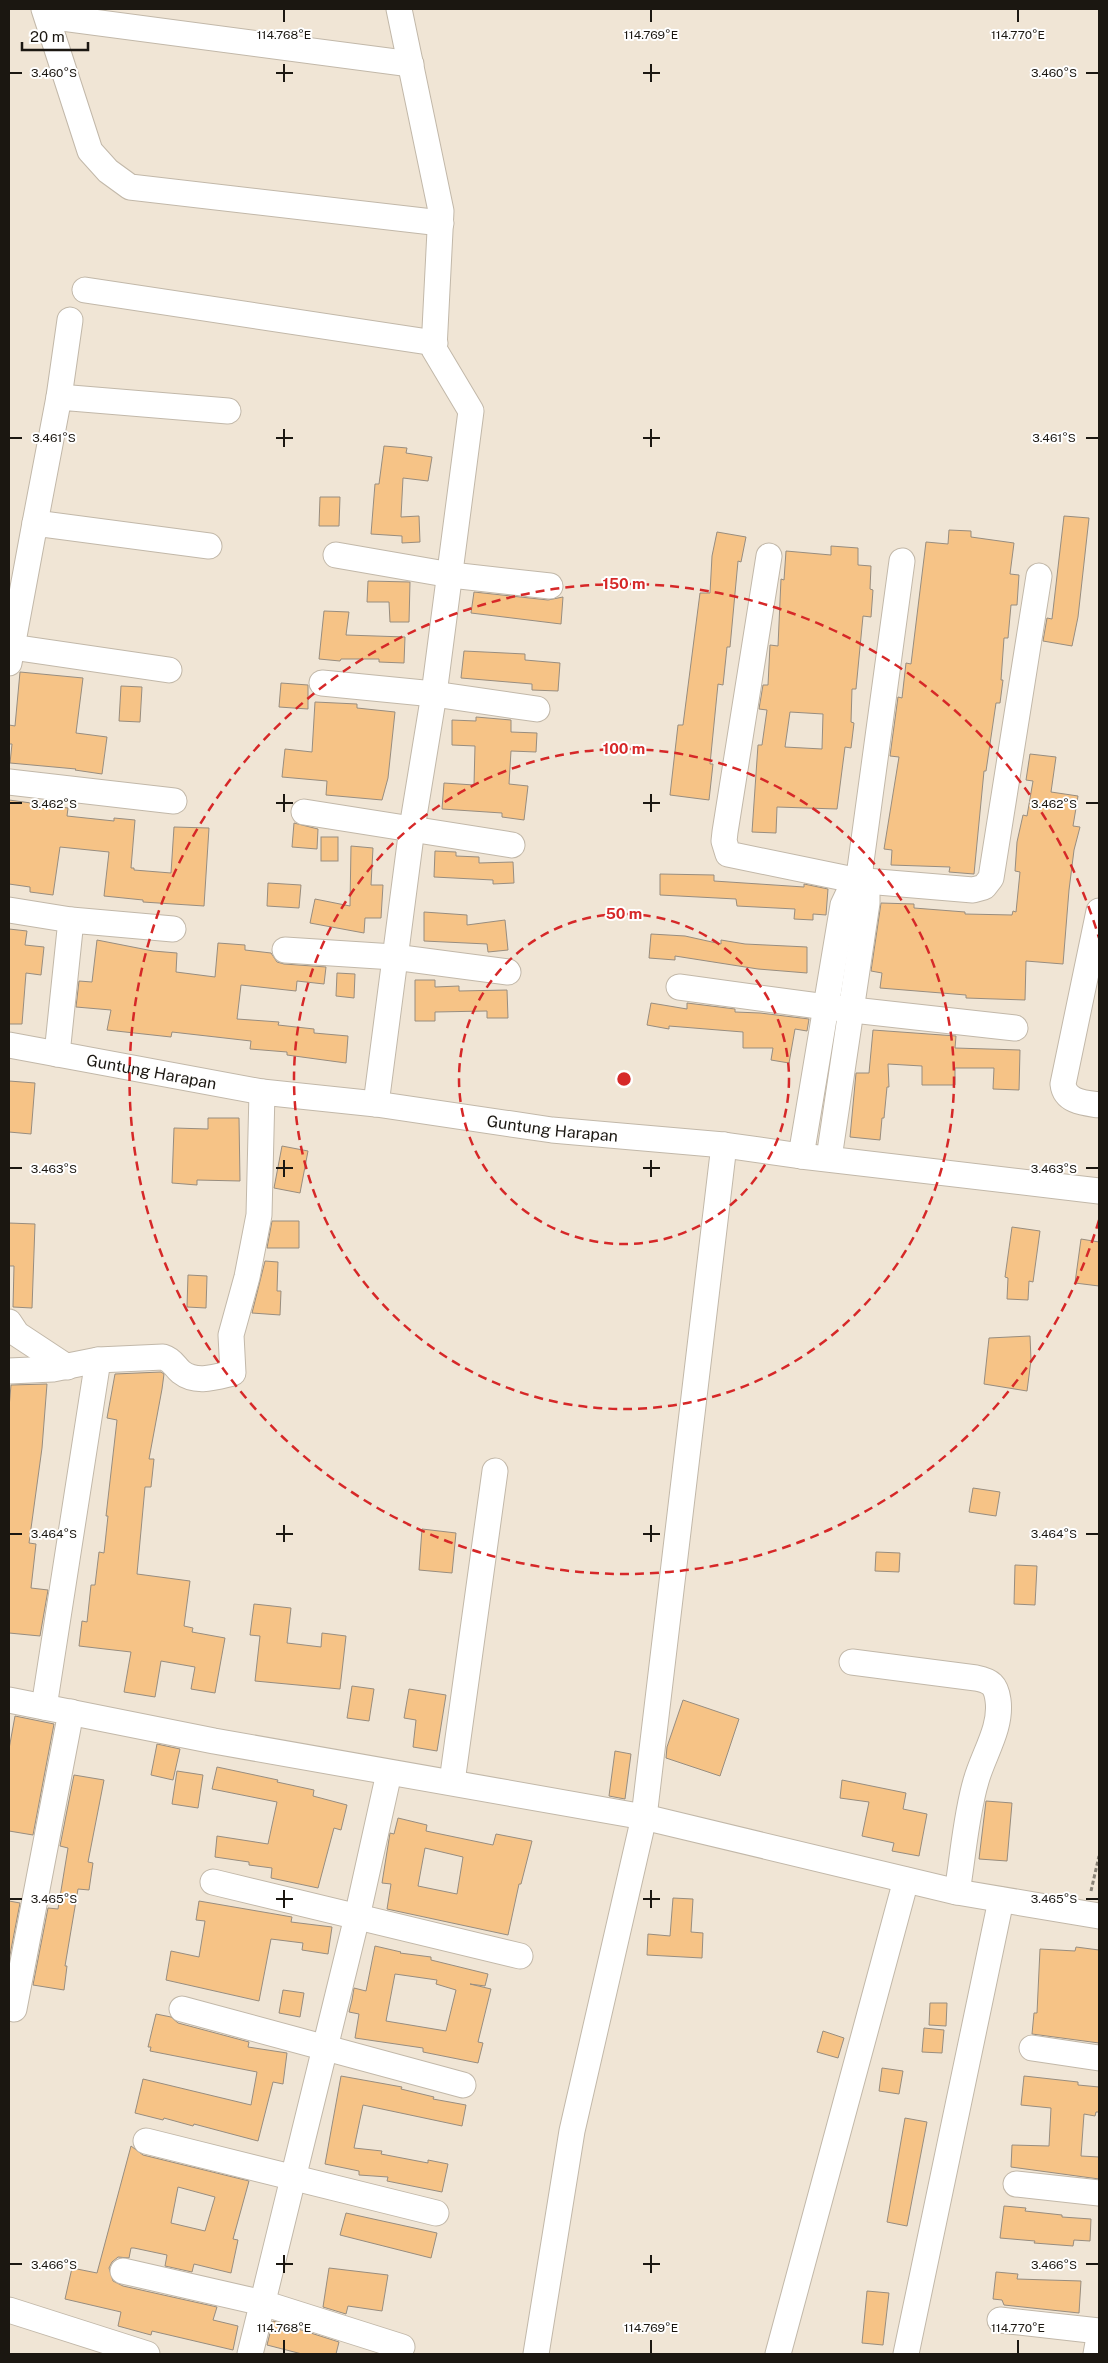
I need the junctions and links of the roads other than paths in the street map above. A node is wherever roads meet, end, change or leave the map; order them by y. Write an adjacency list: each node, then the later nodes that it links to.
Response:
1 (399, 9): 3 (street)
2 (46, 12): 3 (street); 4 (street)
3 (410, 64): 4 (street)
4 (441, 223): 7 (street)
5 (85, 290): 7 (street)
6 (70, 320): 8 (street)
7 (435, 343): 15 (street)
8 (58, 397): 9 (street); 10 (street)
9 (228, 411)
10 (35, 523): 11 (street); 18 (street)
11 (209, 546)
12 (336, 554): 15 (street)
13 (770, 556): 28 (street)
14 (902, 562): 28 (street)
15 (451, 575): 17 (street); 21 (street)
16 (1039, 576): 28 (street)
17 (550, 586)
18 (10, 655): 19 (street)
19 (169, 670)
20 (322, 683): 21 (street)
21 (434, 694): 22 (street); 26 (street)
22 (537, 709)
23 (9, 782): 24 (street)
24 (174, 801)
25 (304, 812): 26 (street)
26 (412, 828): 27 (street); 34 (street)
27 (512, 845)
28 (859, 877): 38 (street); 39 (street)
29 (9, 910): 31 (street)
30 (1099, 911): 35 (street)
31 (71, 920): 32 (street); 42 (street)
32 (173, 929)
33 (285, 950): 34 (street)
34 (394, 957): 36 (street); 44 (street)
35 (1094, 963): 45 (street)
36 (508, 972)
37 (679, 987): 38 (street)
38 (826, 1007): 39 (street); 47 (street)
39 (852, 1010): 40 (street); 48 (street)
40 (1015, 1028)
41 (9, 1045): 42 (street, Guntung Harapan)
42 (57, 1054): 43 (street, Guntung Harapan)
43 (262, 1092): 44 (street, Guntung Harapan); 51 (street)
44 (376, 1104): 46 (street, Guntung Harapan)
45 (1099, 1105)
46 (724, 1145): 47 (street, Guntung Harapan); 61 (street)
47 (801, 1156): 48 (street, Guntung Harapan)
48 (828, 1158): 49 (street, Guntung Harapan)
49 (1099, 1191)
50 (9, 1322): 52 (street)
51 (98, 1360): 52 (street); 57 (street)
52 (67, 1367): 53 (street)
53 (9, 1371)
54 (495, 1471): 60 (street)
55 (852, 1662): 64 (street)
56 (9, 1700): 57 (street)
57 (44, 1707): 58 (street)
58 (71, 1712): 59 (street); 69 (street)
59 (389, 1773): 60 (street); 67 (street)
60 (452, 1782): 61 (street)
61 (644, 1817): 62 (street); 89 (street)
62 (906, 1880): 64 (street); 90 (street)
63 (213, 1882): 67 (street)
64 (957, 1892): 65 (street)
65 (1001, 1900): 66 (street); 91 (street)
66 (1093, 1915)
67 (357, 1917): 68 (street); 71 (street)
68 (520, 1956)
69 (14, 2008)
70 (182, 2008): 71 (street)
71 (325, 2048): 74 (street); 76 (street)
72 (1032, 2048): 73 (street)
73 (1099, 2058)
74 (463, 2084)
75 (146, 2141): 76 (street)
76 (293, 2177): 79 (street); 81 (street)
77 (1016, 2184): 78 (street)
78 (1099, 2193)
79 (436, 2213)
80 (123, 2271): 81 (street)
81 (263, 2303): 86 (street); 88 (street)
82 (9, 2310): 87 (street)
83 (1000, 2320): 84 (street)
84 (1099, 2331)
85 (1099, 2337): 92 (street)
86 (402, 2347)
87 (147, 2354)
88 (250, 2354)
89 (536, 2354)
90 (778, 2354)
91 (906, 2354)
92 (1096, 2354)

